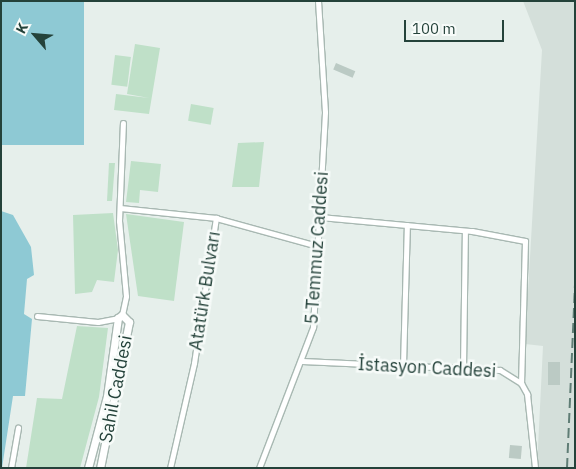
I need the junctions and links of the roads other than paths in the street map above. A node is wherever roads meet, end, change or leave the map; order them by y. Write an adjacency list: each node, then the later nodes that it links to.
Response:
1 (318, 1): 4 (street, 5 Temmuz Caddesi)
2 (123, 123): 3 (street, Sahil Caddesi)
3 (120, 208): 5 (street); 10 (street, Sahil Caddesi)
4 (320, 217): 6 (street); 8 (street, 5 Temmuz Caddesi)
5 (216, 218): 8 (street, Atatürk Bulvarı); 19 (street, Atatürk Bulvarı)
6 (407, 225): 7 (street); 12 (street)
7 (465, 231): 13 (street); 14 (street)
8 (318, 246): 11 (street, 5 Temmuz Caddesi)
9 (37, 316): 10 (street)
10 (120, 316): 17 (street, Sahil Caddesi); 18 (street, Sahil Caddesi)
11 (302, 361): 12 (street, İstasyon Caddesi); 20 (street, 5 Temmuz Caddesi)
12 (403, 365): 13 (street, İstasyon Caddesi)
13 (463, 368): 14 (street, İstasyon Caddesi)
14 (521, 383): 21 (street, İstasyon Caddesi)
15 (18, 428): 16 (street)
16 (11, 468)
17 (88, 468)
18 (100, 468)
19 (170, 468)
20 (259, 468)
21 (535, 468)

